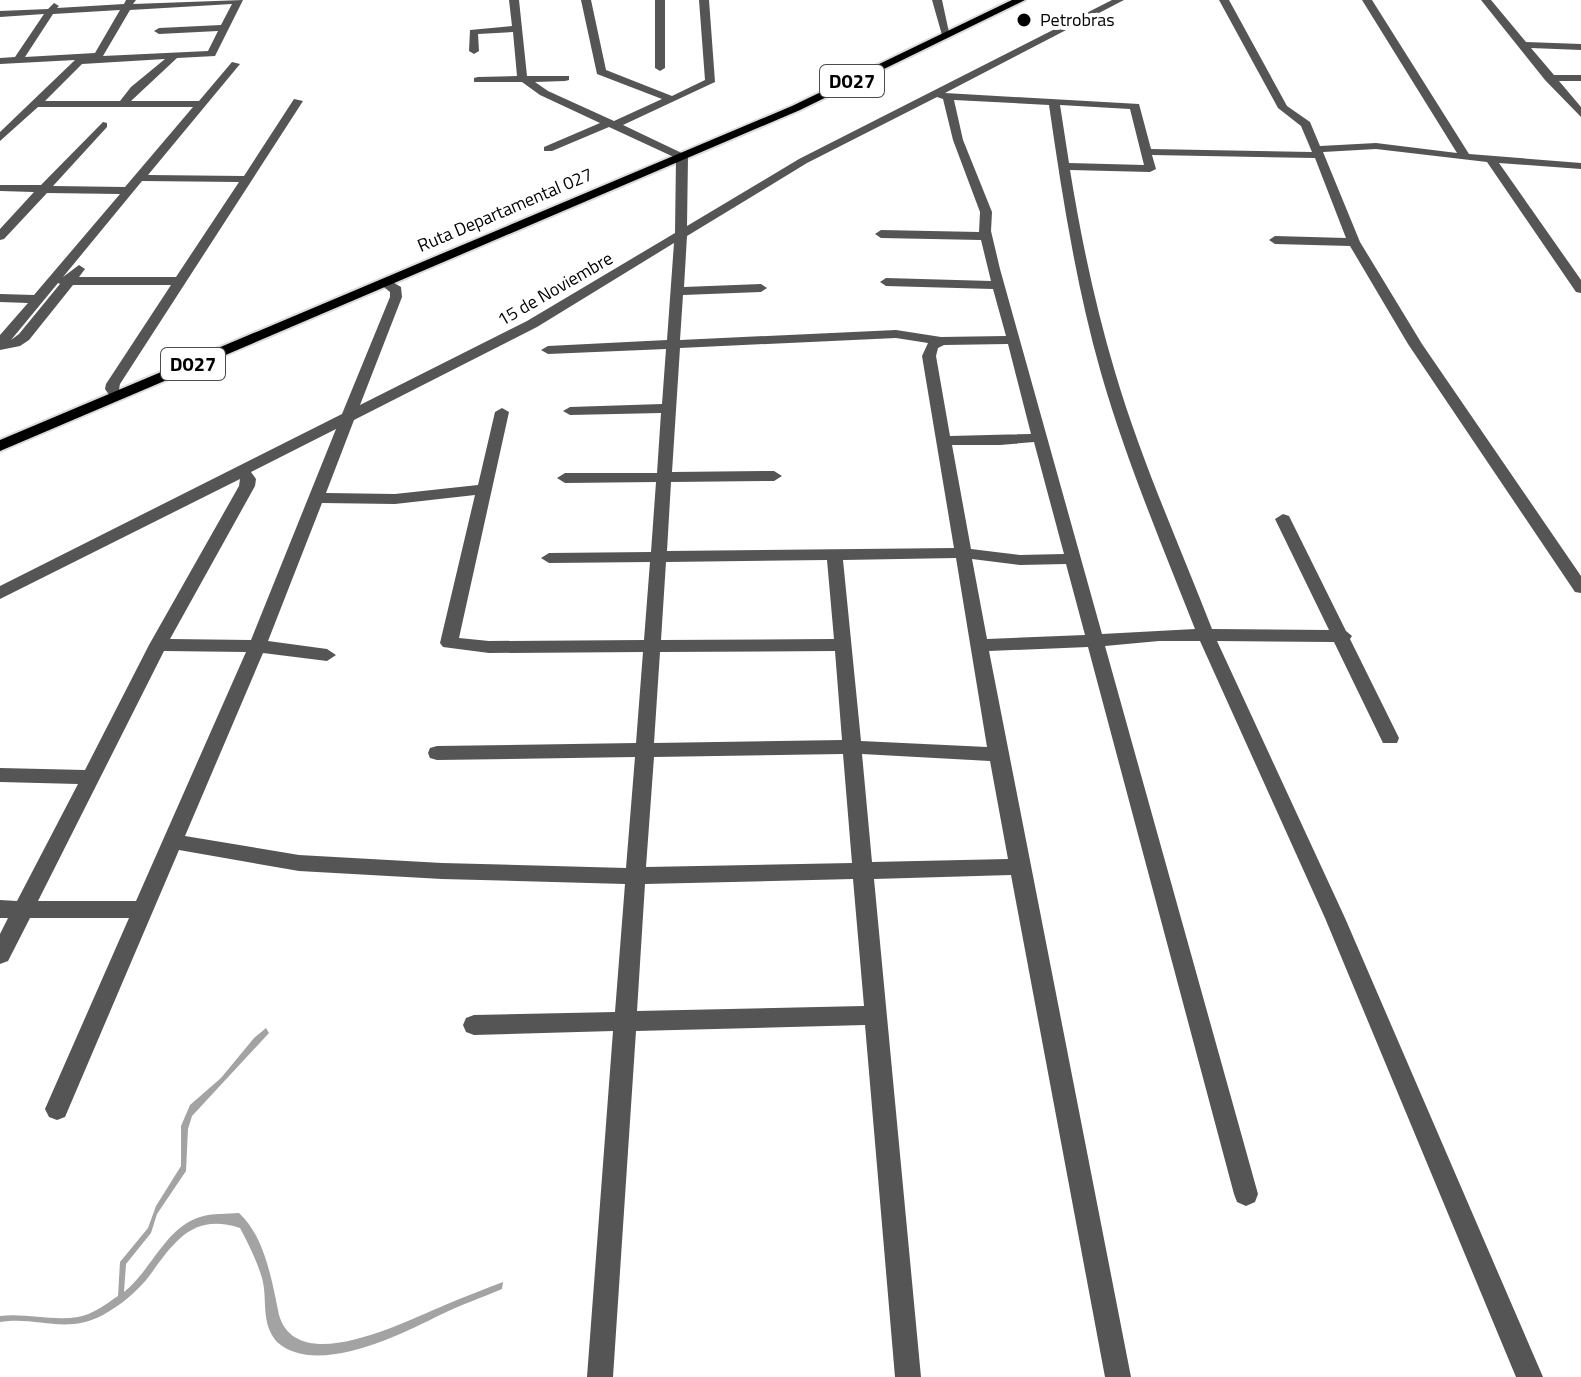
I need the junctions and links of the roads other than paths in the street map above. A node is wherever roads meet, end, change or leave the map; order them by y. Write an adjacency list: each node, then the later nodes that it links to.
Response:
1 (58, 0): 15 (street)
2 (514, 0): 18 (street)
3 (586, 0): 30 (street)
4 (593, 0): 30 (street)
5 (660, 0): 29 (street)
6 (704, 0): 38 (street)
7 (937, 0): 20 (street)
8 (1020, 0): 20 (main road, Ruta Departamental 027 / D027)
9 (1119, 0): 36 (street, 15 de Noviembre)
10 (1224, 0): 49 (street)
11 (1367, 0): 51 (street)
12 (1486, 0): 21 (street)
13 (237, 1): 14 (street); 17 (street)
14 (129, 4): 15 (street); 25 (street)
15 (50, 11): 16 (street); 26 (street)
16 (0, 14)
17 (225, 28): 19 (street); 24 (street)
18 (516, 29): 23 (street); 34 (street)
19 (159, 31)
20 (947, 35): 50 (main road, Ruta Departamental 027 / D027)
21 (1523, 45): 22 (street); 32 (street)
22 (1581, 47)
23 (474, 51)
24 (173, 57): 25 (street); 40 (street)
25 (90, 59): 26 (street); 41 (street)
26 (18, 60): 27 (street)
27 (0, 61)
28 (235, 64): 42 (street)
29 (660, 68)
30 (613, 76): 38 (street)
31 (565, 78): 34 (street)
32 (1549, 78): 33 (street); 43 (street)
33 (1581, 78)
34 (524, 79): 35 (street); 45 (street)
35 (478, 80)
36 (942, 95): 39 (street); 62 (street); 63 (street, 15 de Noviembre)
37 (298, 101): 56 (street)
38 (667, 102): 45 (street)
39 (1054, 102): 48 (street); 53 (street)
40 (124, 103): 41 (street); 42 (street)
41 (36, 104): 46 (street)
42 (203, 104): 55 (street)
43 (1581, 114)
44 (103, 125): 58 (street)
45 (613, 125): 47 (street); 50 (street)
46 (0, 138)
47 (548, 149)
48 (1145, 152): 49 (street); 53 (street)
49 (1318, 152): 51 (street); 65 (street)
50 (682, 156): 63 (street); 70 (main road, Ruta Departamental 027 / D027)
51 (1465, 157): 52 (street)
52 (1490, 158): 54 (street); 71 (street)
53 (1064, 166): 104 (street)
54 (1581, 166)
55 (146, 178): 56 (street); 59 (street); 67 (street)
56 (247, 179): 68 (street)
57 (0, 188): 58 (street)
58 (43, 189): 59 (street); 61 (street)
59 (130, 191): 66 (street)
60 (881, 234): 62 (street)
61 (0, 236)
62 (986, 236): 72 (street)
63 (681, 237): 74 (street); 86 (street, 15 de Noviembre)
64 (1275, 240): 65 (street)
65 (1354, 242): 102 (street)
66 (52, 281): 67 (street); 76 (street)
67 (68, 281): 68 (street); 79 (street)
68 (180, 281): 82 (street)
69 (886, 282): 72 (street)
70 (385, 283): 82 (main road, Ruta Departamental 027 / D027); 86 (street)
71 (1579, 284)
72 (999, 285): 77 (street)
73 (761, 288): 74 (street)
74 (676, 291): 80 (street)
75 (0, 298): 76 (street)
76 (37, 299): 79 (street)
77 (1014, 340): 78 (street); 87 (street)
78 (941, 341): 80 (street); 88 (street)
79 (0, 345)
80 (673, 347): 81 (street); 83 (street)
81 (548, 350)
82 (117, 396): 89 (main road, Ruta Departamental 027 / D027)
83 (668, 408): 84 (street); 92 (street)
84 (570, 411)
85 (502, 412): 94 (street)
86 (350, 416): 90 (street, 15 de Noviembre); 95 (street)
87 (1041, 437): 88 (street); 101 (street)
88 (944, 440): 97 (street)
89 (0, 446)
90 (242, 471): 103 (street, 15 de Noviembre); 107 (street)
91 (774, 476): 92 (street)
92 (663, 477): 93 (street); 100 (street)
93 (565, 478)
94 (485, 489): 95 (street); 111 (street)
95 (317, 498): 110 (street)
96 (1283, 519): 105 (street)
97 (963, 553): 98 (street); 101 (street); 109 (street)
98 (835, 557): 100 (street); 108 (street)
99 (549, 558): 100 (street)
100 (657, 558): 111 (street)
101 (1074, 559): 106 (street)
102 (1581, 588)
103 (0, 593)
104 (1206, 636): 105 (street); 106 (street); 136 (street)
105 (1343, 636): 113 (street)
106 (1096, 641): 109 (street); 132 (street)
107 (158, 645): 110 (street); 119 (street)
108 (841, 645): 111 (street); 114 (street)
109 (979, 645): 117 (street)
110 (257, 646): 112 (street); 120 (street)
111 (651, 646): 115 (street)
112 (327, 655)
113 (1390, 738)
114 (851, 747): 115 (street); 117 (street); 122 (street)
115 (644, 751): 116 (street); 123 (street)
116 (437, 753)
117 (998, 754): 121 (street)
118 (0, 775): 119 (street)
119 (91, 777): 125 (street)
120 (171, 841): 123 (street); 126 (street)
121 (1019, 867): 122 (street); 135 (street)
122 (862, 869): 123 (street); 128 (street)
123 (635, 876): 129 (street)
124 (0, 909): 125 (street)
125 (24, 909): 126 (street); 127 (street)
126 (142, 910): 131 (street)
127 (0, 955)
128 (876, 1015): 129 (street); 134 (street)
129 (625, 1020): 130 (street); 133 (street)
130 (474, 1025)
131 (57, 1109)
132 (1246, 1194)
133 (600, 1377)
134 (908, 1377)
135 (1118, 1377)
136 (1530, 1377)

